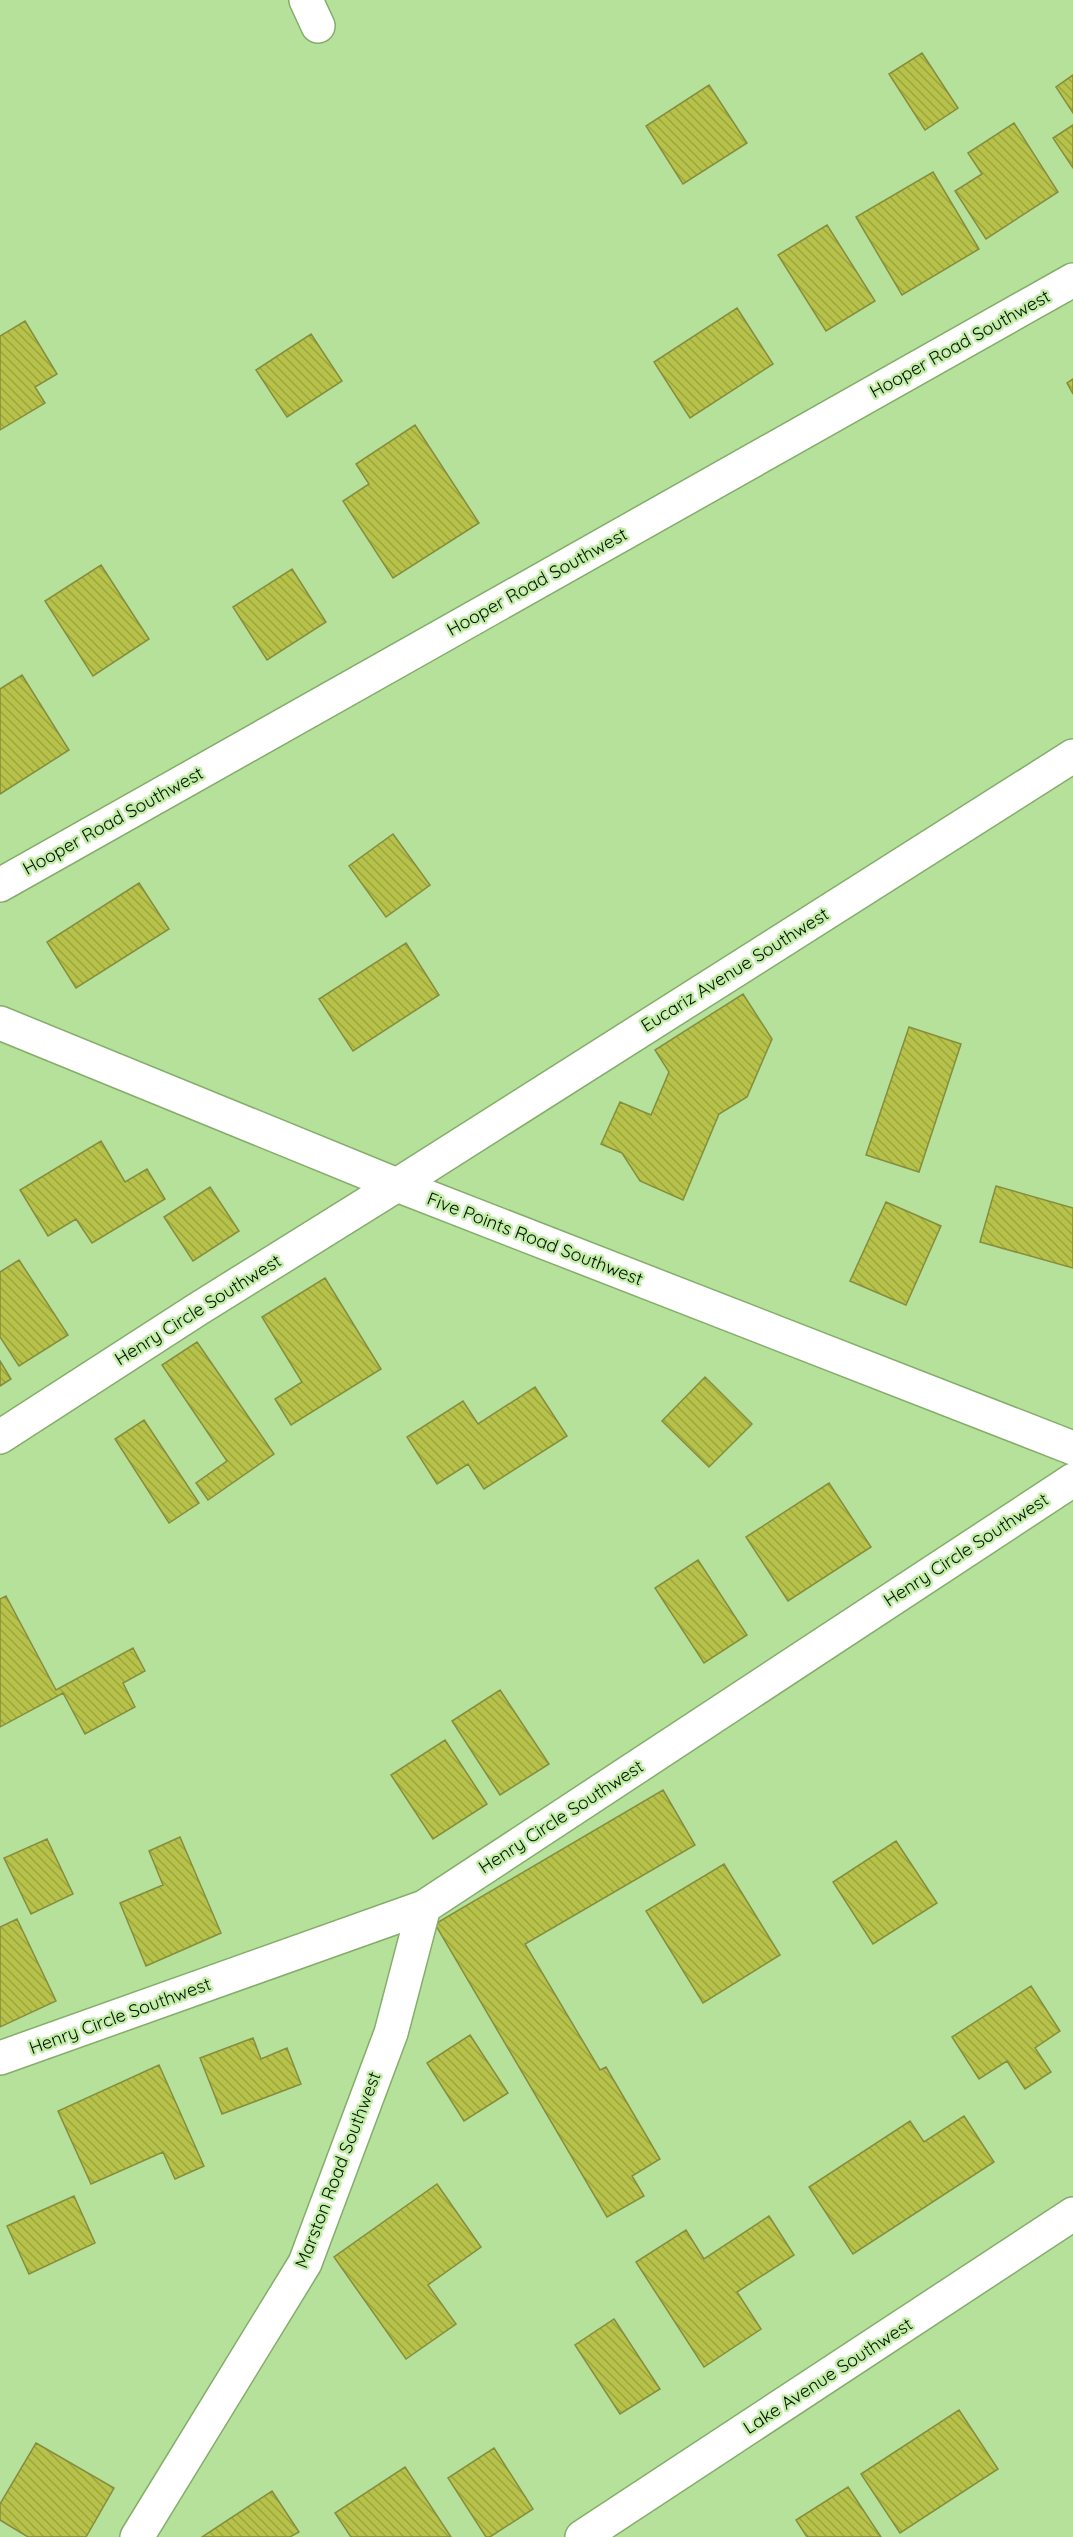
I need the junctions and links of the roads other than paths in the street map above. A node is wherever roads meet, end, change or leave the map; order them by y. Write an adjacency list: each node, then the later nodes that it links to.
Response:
1 (1073, 280): 3 (street, Hooper Road Southwest)
2 (1073, 756): 5 (street, Eucariz Avenue Southwest)
3 (0, 885)
4 (0, 1023): 5 (street, Five Points Road Southwest)
5 (397, 1185): 6 (street, Henry Circle Southwest); 7 (street, Five Points Road Southwest)
6 (0, 1437)
7 (1073, 1448)
8 (1073, 1480): 9 (street, Henry Circle Southwest)
9 (424, 1907): 10 (street, Henry Circle Southwest); 12 (street, Marston Road Southwest)
10 (0, 2058)
11 (1073, 2214): 13 (street, Lake Avenue Southwest)
12 (137, 2537)
13 (582, 2537)

